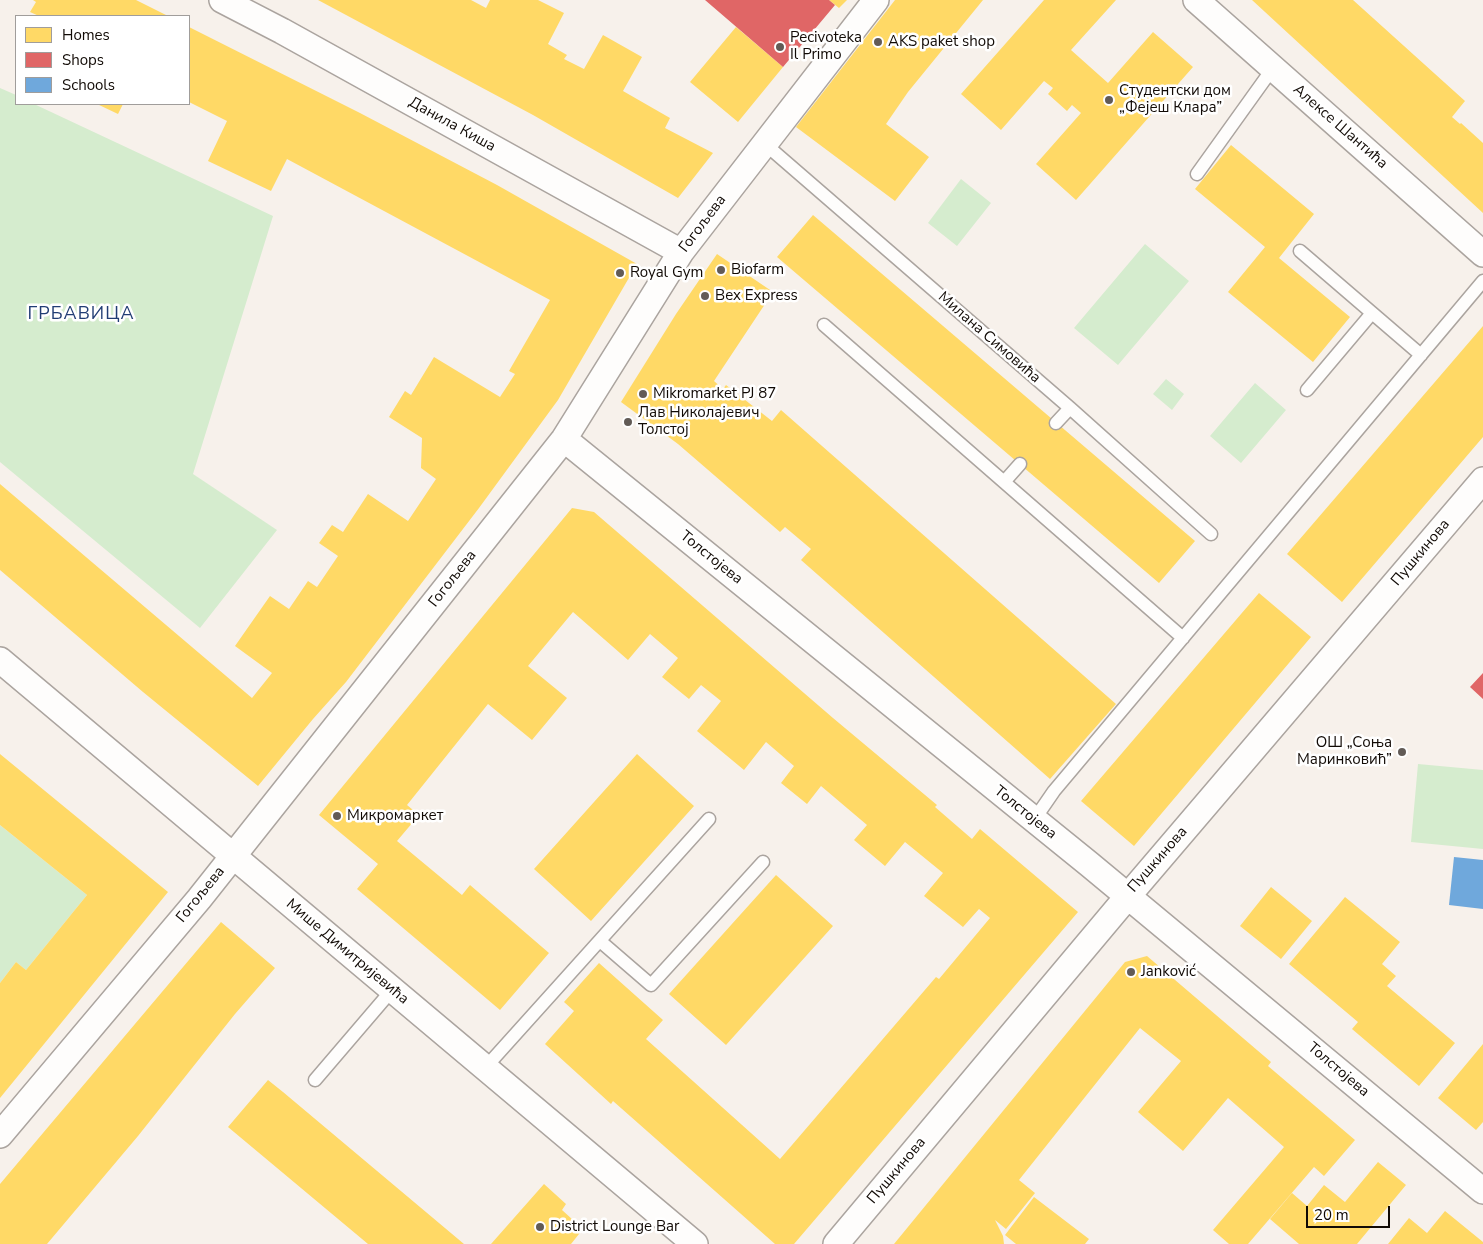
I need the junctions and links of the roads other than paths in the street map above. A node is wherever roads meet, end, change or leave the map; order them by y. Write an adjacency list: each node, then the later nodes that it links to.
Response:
1 (222, 0): 8 (street, Данила Киша)
2 (876, 0): 5 (street, Гогољева)
3 (1196, 0): 4 (street, Алексе Шантића)
4 (1273, 68): 6 (lane); 9 (street, Алексе Шантића)
5 (765, 144): 8 (street, Гогољева); 15 (lane, Милана Симовића)
6 (1197, 174)
7 (1300, 251): 11 (lane)
8 (681, 252): 17 (street, Гогољева)
9 (1483, 254)
10 (1483, 281): 13 (lane)
11 (1372, 312): 13 (lane); 14 (lane)
12 (824, 325): 20 (lane)
13 (1421, 355): 22 (lane)
14 (1307, 390)
15 (1070, 408): 16 (lane); 21 (lane, Милана Симовића)
16 (1056, 423)
17 (564, 439): 25 (street, Толстојева); 26 (street, Гогољева)
18 (1020, 464): 20 (lane)
19 (1483, 480): 28 (street, Пушкинова)
20 (1004, 482): 22 (lane)
21 (1211, 534)
22 (1183, 638): 25 (lane)
23 (0, 660): 26 (street, Мише Димитријевића)
24 (709, 819): 29 (lane)
25 (1034, 820): 28 (street, Толстојева)
26 (233, 857): 30 (street, Мише Димитријевића); 33 (street, Гогољева)
27 (763, 862): 29 (lane)
28 (1128, 896): 34 (street, Толстојева); 36 (street, Пушкинова)
29 (600, 940): 31 (lane)
30 (392, 990): 31 (street, Мише Димитријевића); 32 (lane)
31 (485, 1068): 35 (street, Мише Димитријевића)
32 (316, 1080)
33 (0, 1135)
34 (1483, 1191)
35 (695, 1244)
36 (836, 1244)

